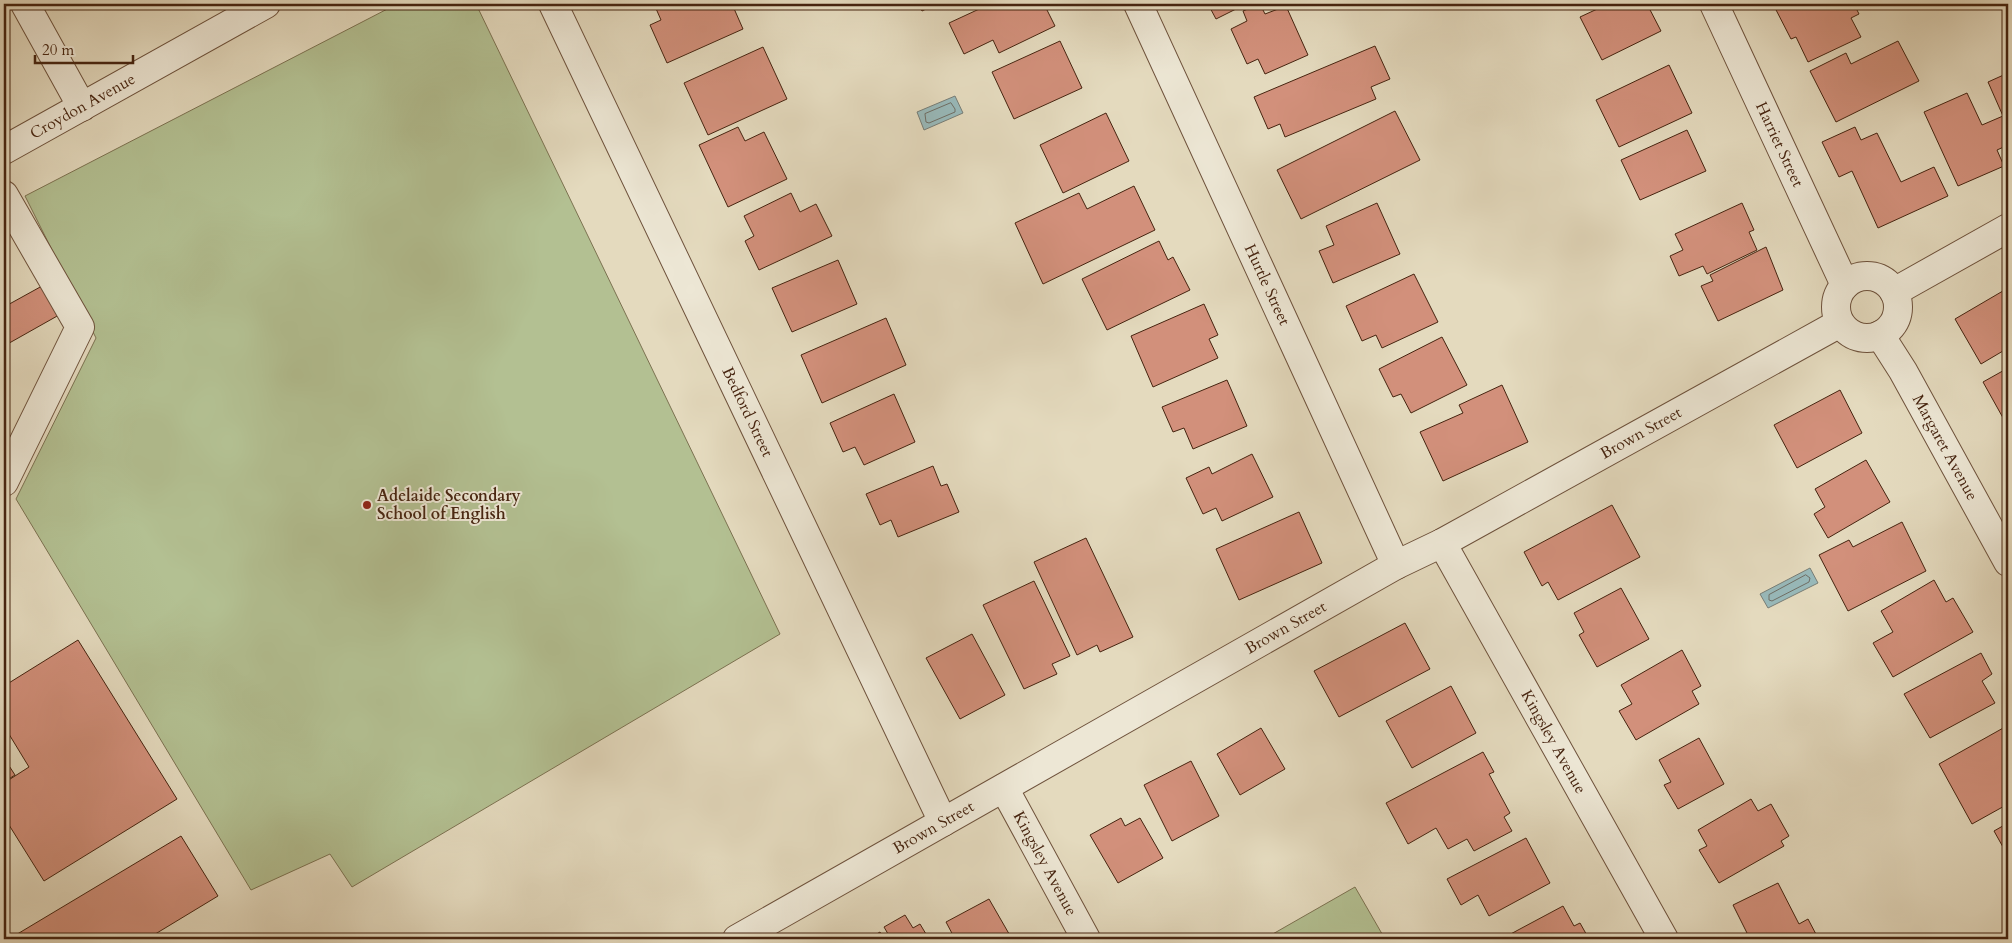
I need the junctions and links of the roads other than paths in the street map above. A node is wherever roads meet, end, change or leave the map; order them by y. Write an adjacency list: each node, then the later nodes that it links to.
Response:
1 (25, 4): 6 (street)
2 (266, 4): 6 (street, Croydon Avenue)
3 (553, 4): 19 (street, Bedford Street)
4 (1138, 4): 17 (street, Hurtle Street)
5 (1714, 4): 10 (street, Harriet Street)
6 (82, 107): 7 (street, Croydon Avenue)
7 (4, 150)
8 (4, 195): 14 (street)
9 (2008, 228): 11 (street)
10 (1846, 285): 11 (street); 12 (street)
11 (1894, 292): 13 (street)
12 (1840, 323): 13 (street); 15 (street, Brown Street)
13 (1880, 335): 16 (street, Margaret Avenue)
14 (4, 482)
15 (1442, 543): 17 (street, Brown Street); 22 (street, Kingsley Avenue)
16 (2008, 562)
17 (1396, 565): 18 (street, Brown Street)
18 (1004, 788): 19 (street, Brown Street); 21 (street, Kingsley Avenue)
19 (943, 822): 20 (street, Brown Street)
20 (737, 939)
21 (1086, 939)
22 (1664, 939)

